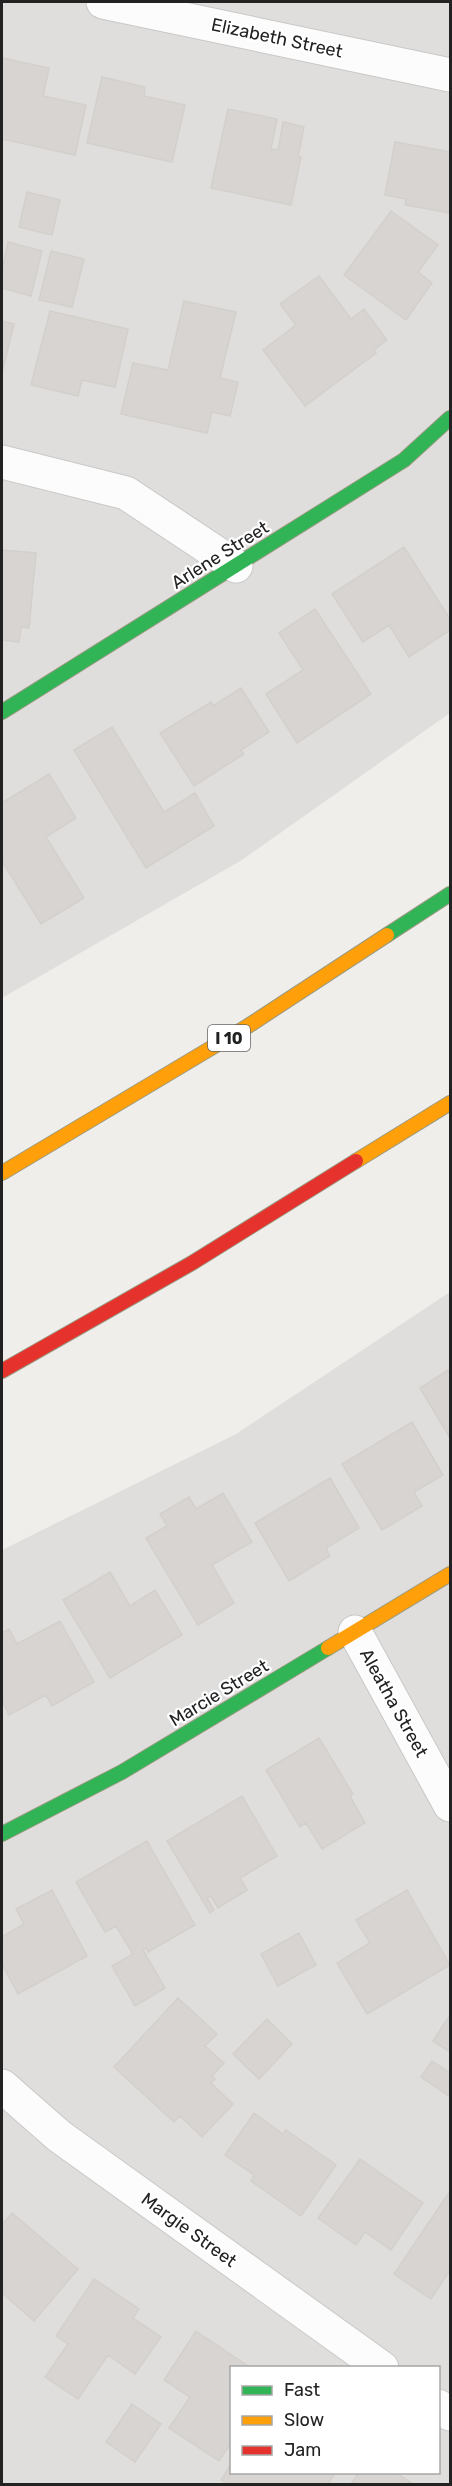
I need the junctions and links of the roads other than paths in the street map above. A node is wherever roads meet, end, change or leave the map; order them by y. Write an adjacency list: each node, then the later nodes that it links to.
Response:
1 (103, 2): 2 (street, Elizabeth Street)
2 (450, 75)
3 (450, 418): 5 (main road, Arlene Street)
4 (2, 462): 5 (street)
5 (236, 566): 6 (main road, Arlene Street)
6 (2, 712)
7 (450, 894): 9 (main road, I 10)
8 (450, 1103): 10 (main road)
9 (2, 1173)
10 (2, 1371)
11 (450, 1574): 12 (main road, Marcie Street)
12 (355, 1632): 13 (street, Aleatha Street); 14 (main road, Marcie Street)
13 (450, 1805)
14 (2, 1834)
15 (2, 2085): 16 (street, Margie Street)
16 (381, 2366)

